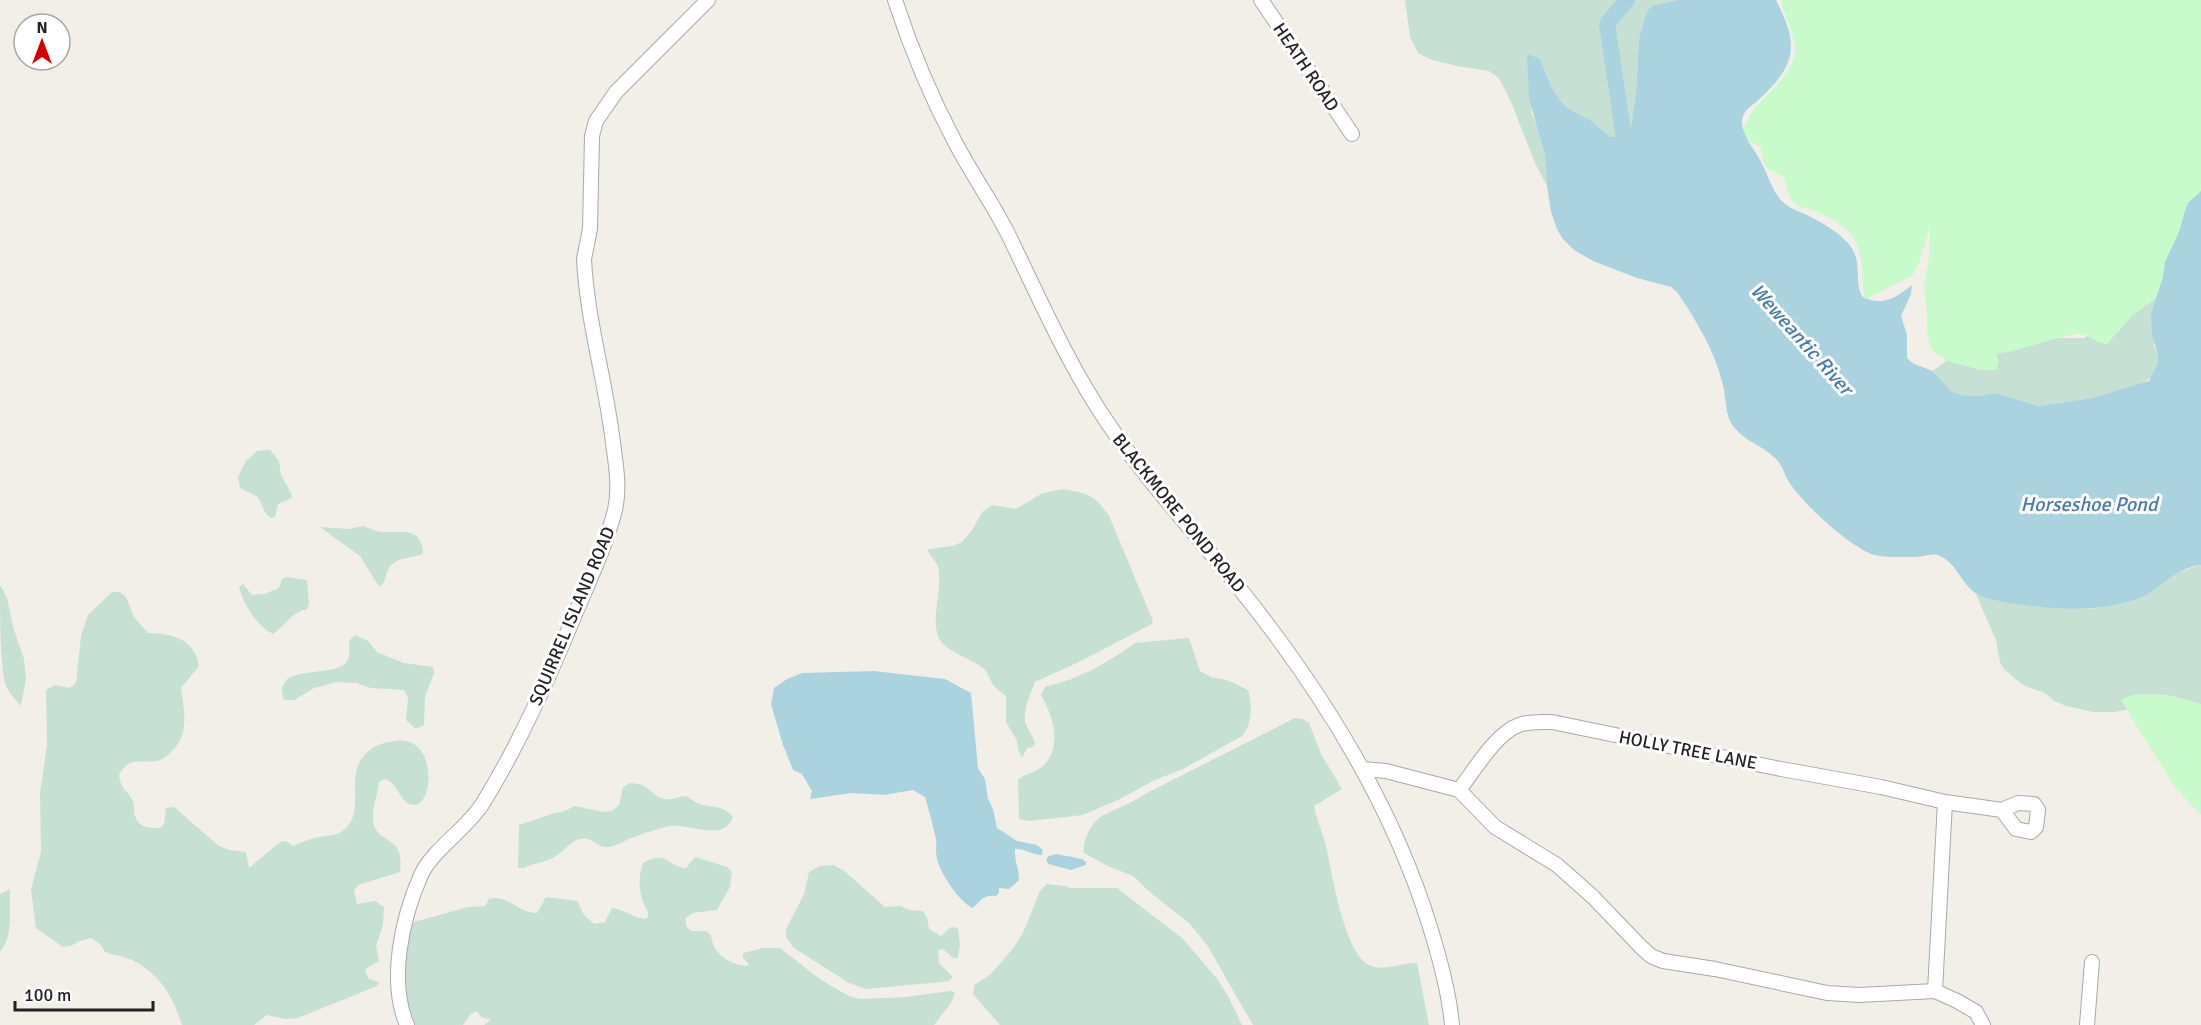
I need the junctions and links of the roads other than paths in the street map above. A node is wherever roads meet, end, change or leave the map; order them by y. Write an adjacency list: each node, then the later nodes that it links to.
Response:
1 (708, 0): 11 (street, SQUIRREL ISLAND ROAD)
2 (895, 0): 5 (street, BLACKMORE POND ROAD)
3 (1261, 0): 4 (street, HEATH ROAD)
4 (1352, 134)
5 (1362, 769): 6 (street); 12 (street, BLACKMORE POND ROAD)
6 (1460, 790): 7 (street, HOLLY TREE LANE); 10 (street)
7 (1945, 802): 8 (street, HOLLY TREE LANE); 10 (street)
8 (2002, 810)
9 (2092, 962): 14 (street)
10 (1935, 991): 13 (street)
11 (407, 1025)
12 (1452, 1025)
13 (1983, 1025)
14 (2087, 1025)

